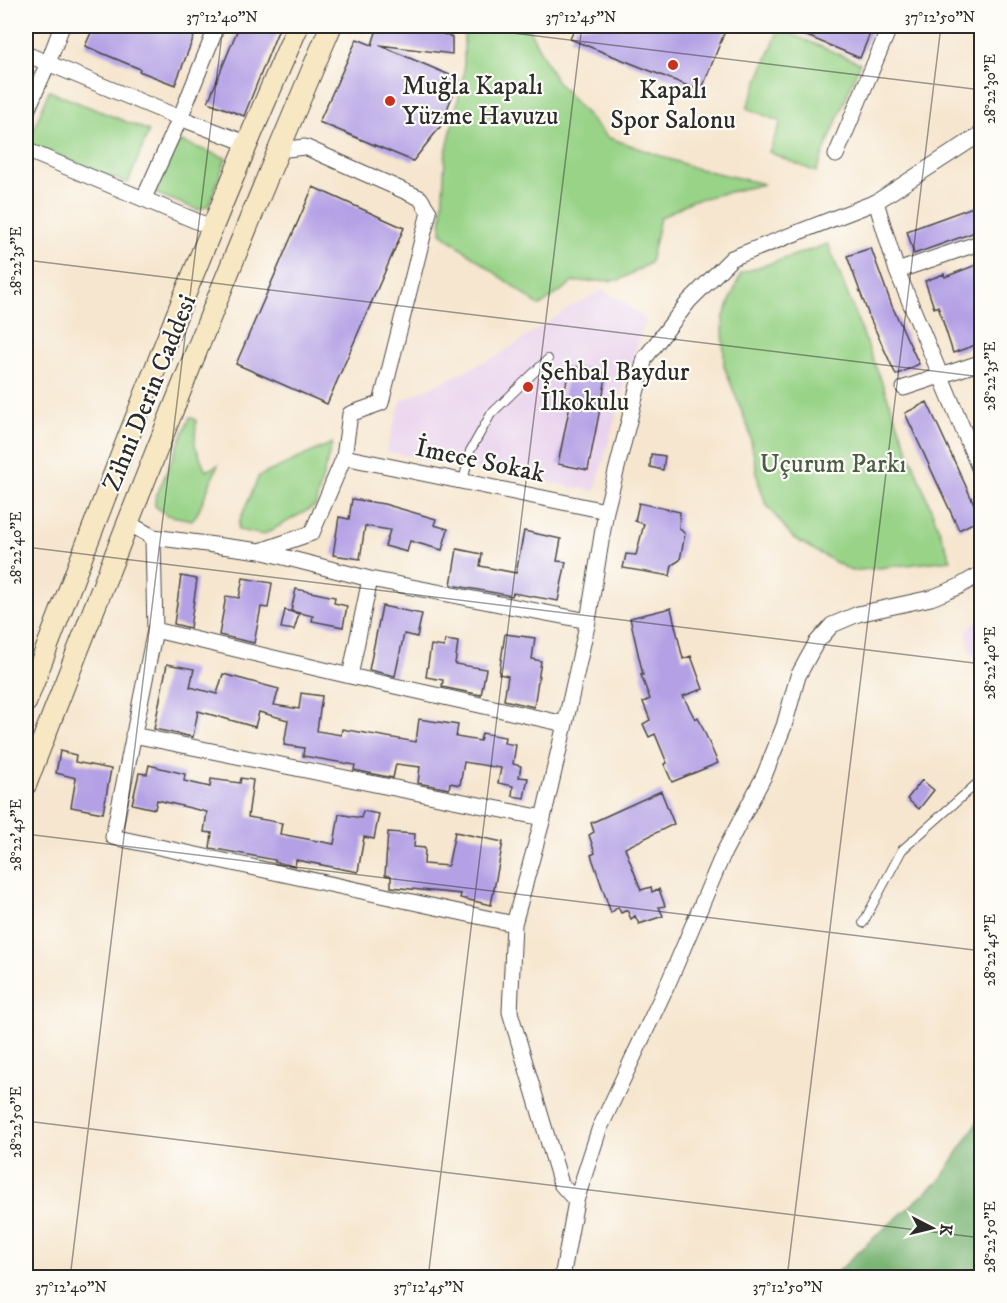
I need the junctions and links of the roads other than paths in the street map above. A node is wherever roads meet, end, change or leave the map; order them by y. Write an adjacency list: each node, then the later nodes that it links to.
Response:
1 (62, 26): 7 (street)
2 (217, 26): 9 (street)
3 (298, 26): 11 (main road, Zihni Derin Caddesi)
4 (331, 26): 13 (main road, Zihni Derin Caddesi)
5 (890, 26): 14 (street)
6 (26, 54): 7 (street)
7 (48, 63): 8 (street); 9 (street)
8 (26, 113)
9 (180, 118): 11 (street); 15 (street)
10 (981, 133): 16 (street)
11 (246, 143): 13 (main road); 17 (main road, Zihni Derin Caddesi)
12 (26, 150): 15 (street)
13 (278, 150): 18 (main road, Zihni Derin Caddesi); 25 (street)
14 (836, 155)
15 (144, 198): 17 (street)
16 (876, 202): 20 (street); 29 (street)
17 (213, 228): 18 (main road); 28 (main road, Zihni Derin Caddesi)
18 (242, 239): 30 (main road, Zihni Derin Caddesi)
19 (981, 242): 20 (street)
20 (897, 271): 23 (street)
21 (548, 359): 27 (lane)
22 (981, 362): 23 (street)
23 (941, 376): 24 (street); 26 (street)
24 (904, 388)
25 (344, 457): 27 (street, İmece Sokak); 32 (street)
26 (981, 473)
27 (463, 482): 29 (street, İmece Sokak)
28 (99, 512): 30 (main road); 38 (main road, Zihni Derin Caddesi)
29 (606, 512): 35 (street)
30 (126, 522): 31 (street); 42 (main road, Zihni Derin Caddesi)
31 (153, 537): 32 (street); 36 (street)
32 (260, 551): 34 (street)
33 (981, 573): 46 (street)
34 (370, 579): 35 (street); 37 (street)
35 (588, 621): 39 (street)
36 (155, 630): 37 (street); 40 (street)
37 (350, 676): 39 (street)
38 (26, 702)
39 (565, 724): 43 (street)
40 (133, 735): 43 (street); 45 (street)
41 (981, 779): 44 (lane)
42 (26, 784)
43 (543, 818): 45 (street)
44 (863, 922)
45 (514, 924): 46 (street)
46 (576, 1201): 47 (street)
47 (562, 1278)

